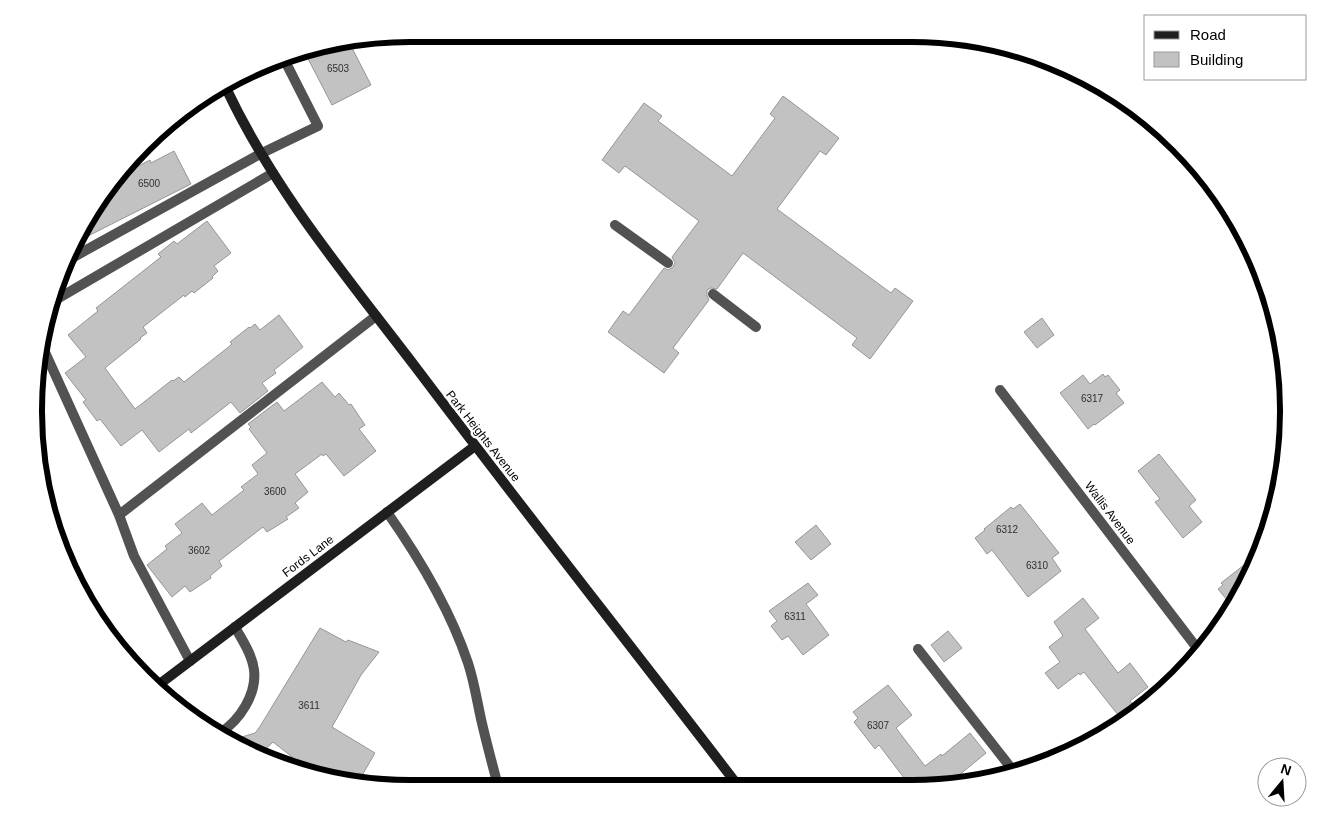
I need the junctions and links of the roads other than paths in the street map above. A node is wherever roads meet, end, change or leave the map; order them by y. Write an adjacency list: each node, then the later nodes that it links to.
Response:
1 (287, 64): 3 (street)
2 (228, 92): 3 (main road, Park Heights Avenue)
3 (260, 154): 4 (main road, Park Heights Avenue); 6 (street)
4 (273, 173): 9 (street); 10 (main road, Park Heights Avenue)
5 (615, 225): 7 (street)
6 (78, 255)
7 (668, 263)
8 (713, 294): 11 (street)
9 (61, 297)
10 (376, 316): 14 (main road, Park Heights Avenue); 16 (street)
11 (756, 327)
12 (47, 357): 16 (street)
13 (1000, 390): 18 (street, Wallis Avenue)
14 (475, 446): 15 (main road, Fords Lane); 25 (main road, Park Heights Avenue)
15 (387, 512): 17 (main road, Fords Lane); 24 (street)
16 (119, 515): 20 (street)
17 (235, 626): 20 (main road, Fords Lane); 22 (street)
18 (1195, 645)
19 (918, 649): 23 (street)
20 (190, 661): 21 (main road, Fords Lane)
21 (162, 682)
22 (226, 729)
23 (1009, 766)
24 (496, 780)
25 (734, 780)

